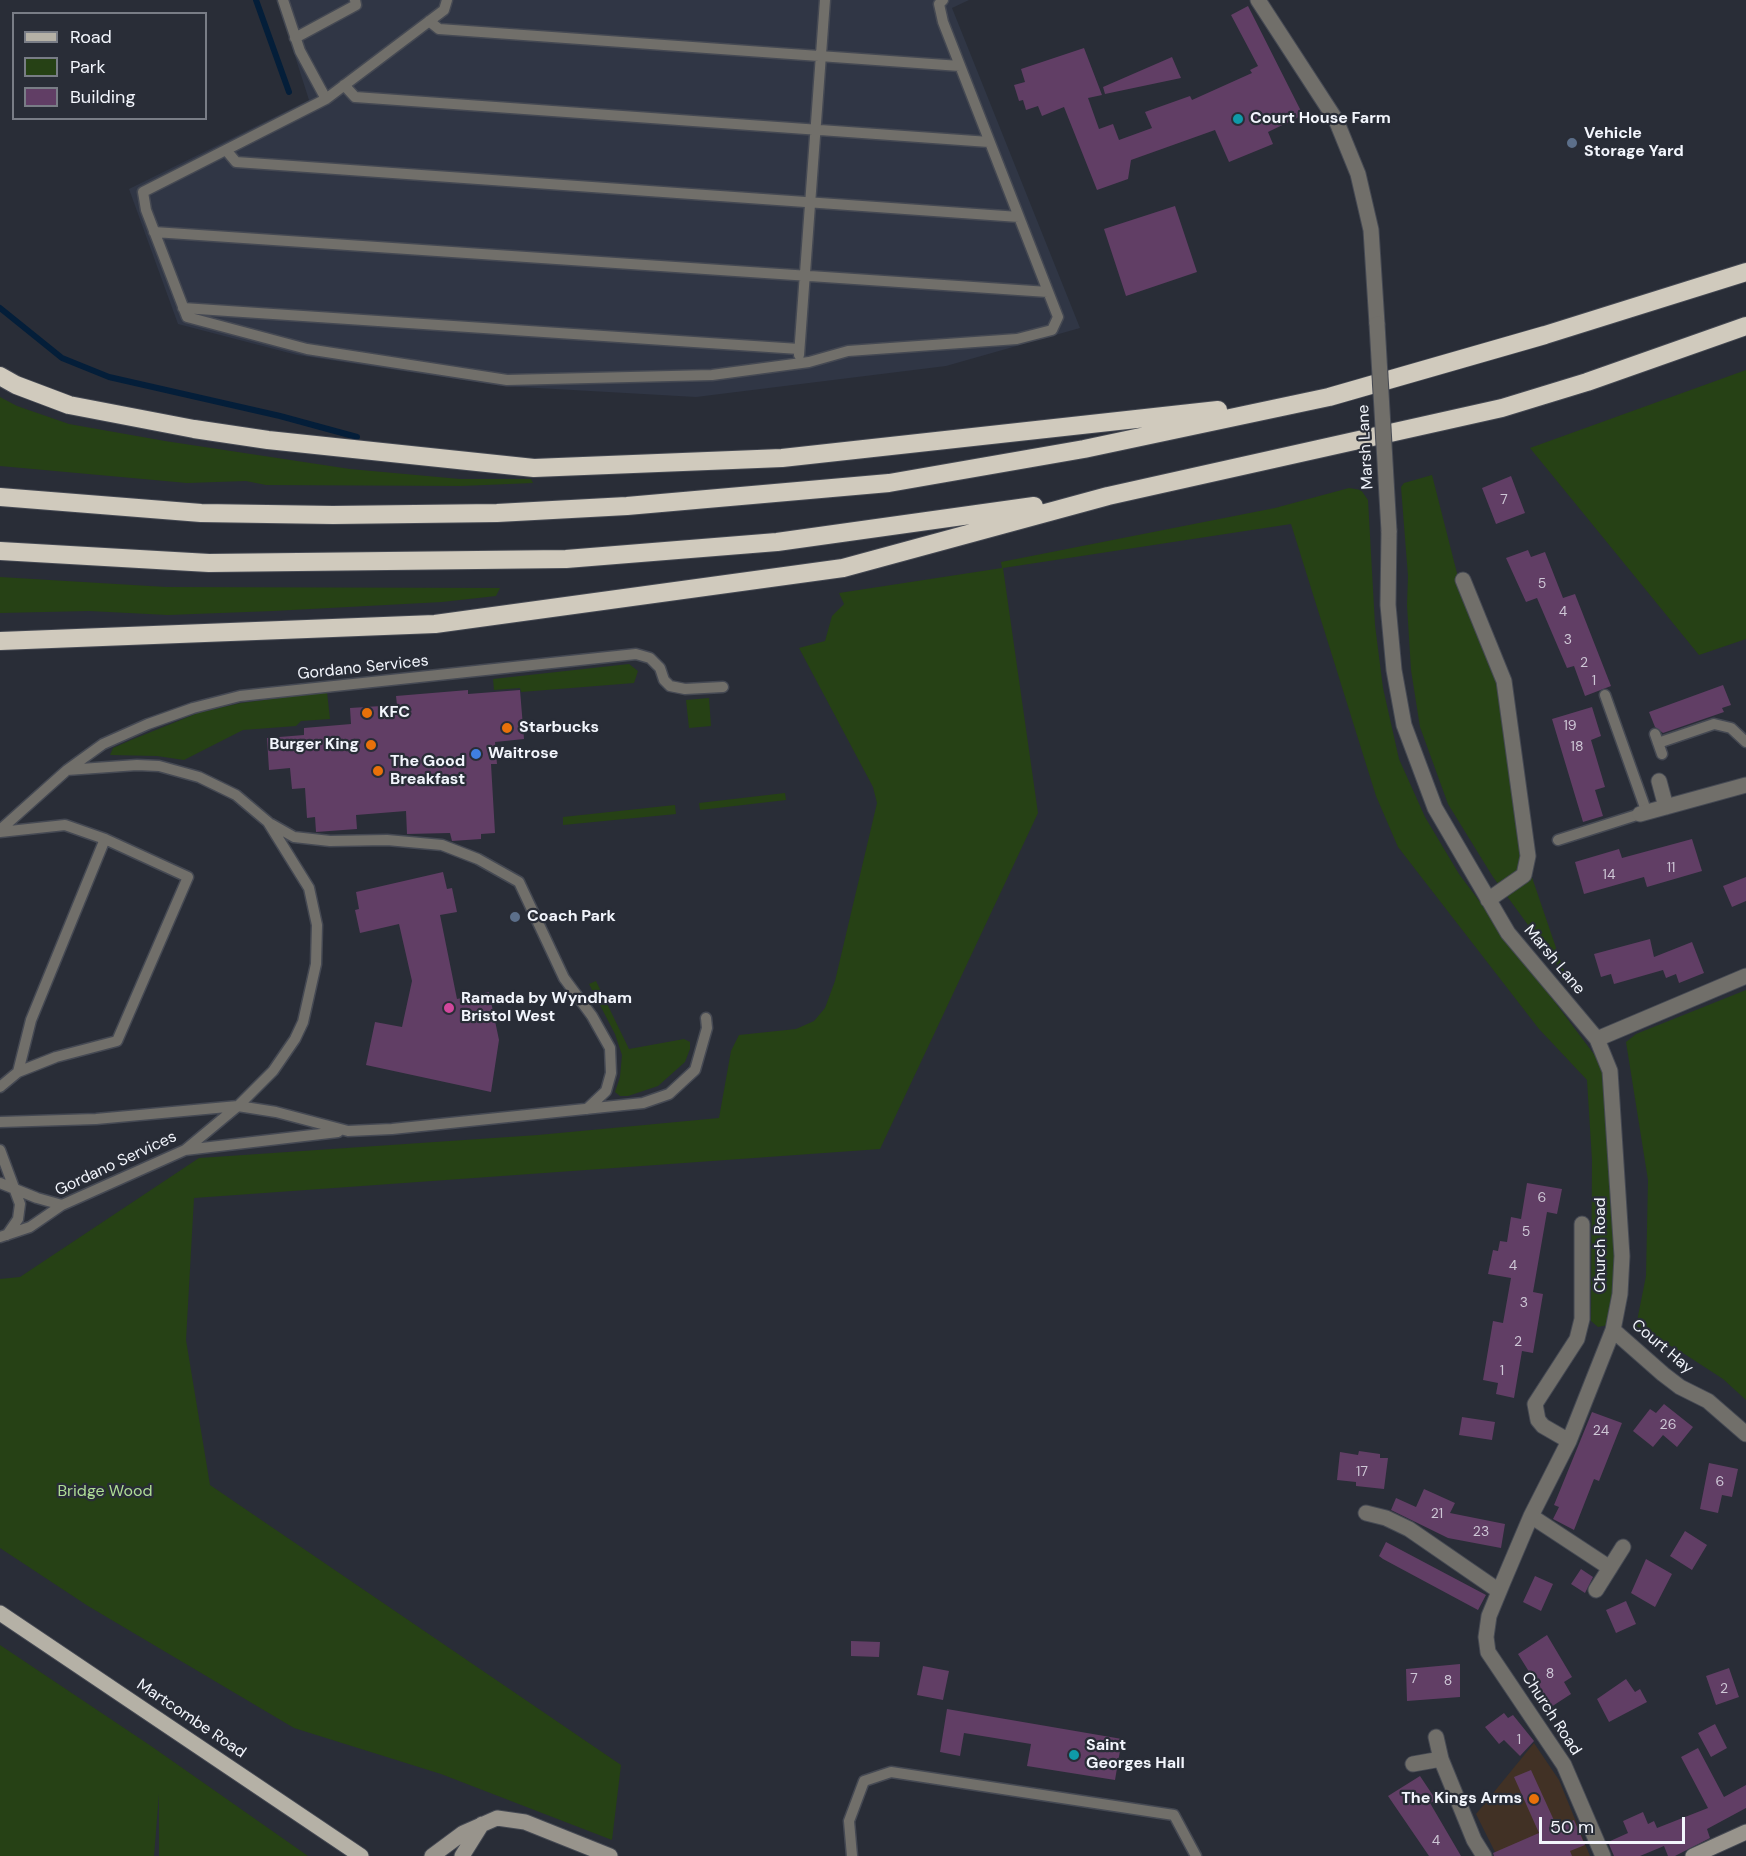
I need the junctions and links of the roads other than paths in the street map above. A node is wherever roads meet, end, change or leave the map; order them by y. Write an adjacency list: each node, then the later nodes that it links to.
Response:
1 (283, 0): 8 (lane)
2 (355, 0): 8 (lane)
3 (447, 0): 7 (lane)
4 (825, 0): 9 (lane)
5 (942, 0): 10 (lane)
6 (1258, 0): 46 (street, Marsh Lane, bridge)
7 (429, 21): 9 (lane); 11 (lane)
8 (296, 38): 12 (lane)
9 (821, 54): 10 (lane); 13 (lane)
10 (960, 66): 14 (lane)
11 (344, 85): 12 (lane); 13 (lane)
12 (326, 99): 15 (lane)
13 (816, 131): 14 (lane); 16 (lane)
14 (989, 142): 17 (lane)
15 (226, 150): 16 (lane); 18 (lane)
16 (810, 201): 17 (lane); 20 (lane)
17 (1019, 217): 21 (lane)
18 (154, 232): 20 (lane); 22 (lane)
19 (1746, 273): 27 (highway)
20 (805, 275): 21 (lane); 24 (lane)
21 (1048, 292): 25 (lane)
22 (183, 308): 24 (lane); 25 (lane)
23 (1746, 326): 28 (highway)
24 (799, 349): 25 (lane)
25 (798, 362)
26 (0, 376): 27 (highway)
27 (1329, 397): 29 (highway)
28 (1107, 496): 30 (highway); 32 (highway)
29 (0, 497)
30 (0, 551)
31 (1463, 580): 46 (street)
32 (0, 641)
33 (723, 687): 37 (lane, Gordano Services)
34 (1605, 695): 41 (lane)
35 (1746, 742): 36 (lane)
36 (1658, 744)
37 (67, 770): 42 (lane, Gordano Services); 43 (lane, Gordano Services)
38 (1659, 781): 40 (street)
39 (1746, 785): 40 (street)
40 (1666, 807): 41 (street)
41 (1643, 813): 45 (lane)
42 (268, 822): 52 (lane, Gordano Services); 53 (lane)
43 (0, 831): 44 (lane)
44 (105, 839): 50 (lane); 50 (lane)
45 (1558, 840)
46 (1488, 900): 49 (street, Marsh Lane)
47 (1746, 976): 49 (street)
48 (706, 1018): 53 (lane, Gordano Services)
49 (1597, 1039): 63 (street, Church Road)
50 (18, 1072): 51 (lane)
51 (0, 1087)
52 (238, 1106): 54 (lane, Gordano Services); 55 (lane, Gordano Services); 57 (lane, Gordano Services)
53 (587, 1109): 55 (lane, Gordano Services)
54 (0, 1122)
55 (348, 1131): 57 (lane)
56 (0, 1150): 59 (lane)
57 (185, 1150): 60 (lane, Gordano Services)
58 (0, 1183): 59 (lane)
59 (15, 1190): 60 (lane); 61 (lane)
60 (62, 1205): 61 (lane, Gordano Services)
61 (4, 1236)
62 (1566, 1237): 65 (street)
63 (1613, 1330): 64 (street, Court Hay); 65 (street, Church Road)
64 (1746, 1434)
65 (1569, 1441): 67 (street, Church Road)
66 (1366, 1513): 71 (street)
67 (1531, 1516): 69 (street); 71 (street, Church Road)
68 (1623, 1546): 69 (street)
69 (1610, 1568): 70 (street)
70 (1596, 1590)
71 (1499, 1591): 85 (street, Church Road)
72 (0, 1613): 78 (main road, Martcombe Road)
73 (1437, 1737): 74 (street)
74 (1441, 1759): 75 (street); 84 (street)
75 (1413, 1764)
76 (482, 1824): 79 (street); 80 (street); 81 (street)
77 (1746, 1832): 86 (street)
78 (361, 1856)
79 (432, 1856)
80 (462, 1856)
81 (610, 1856)
82 (852, 1856): 83 (lane)
83 (1196, 1856)
84 (1484, 1856)
85 (1603, 1856)
86 (1693, 1856)

